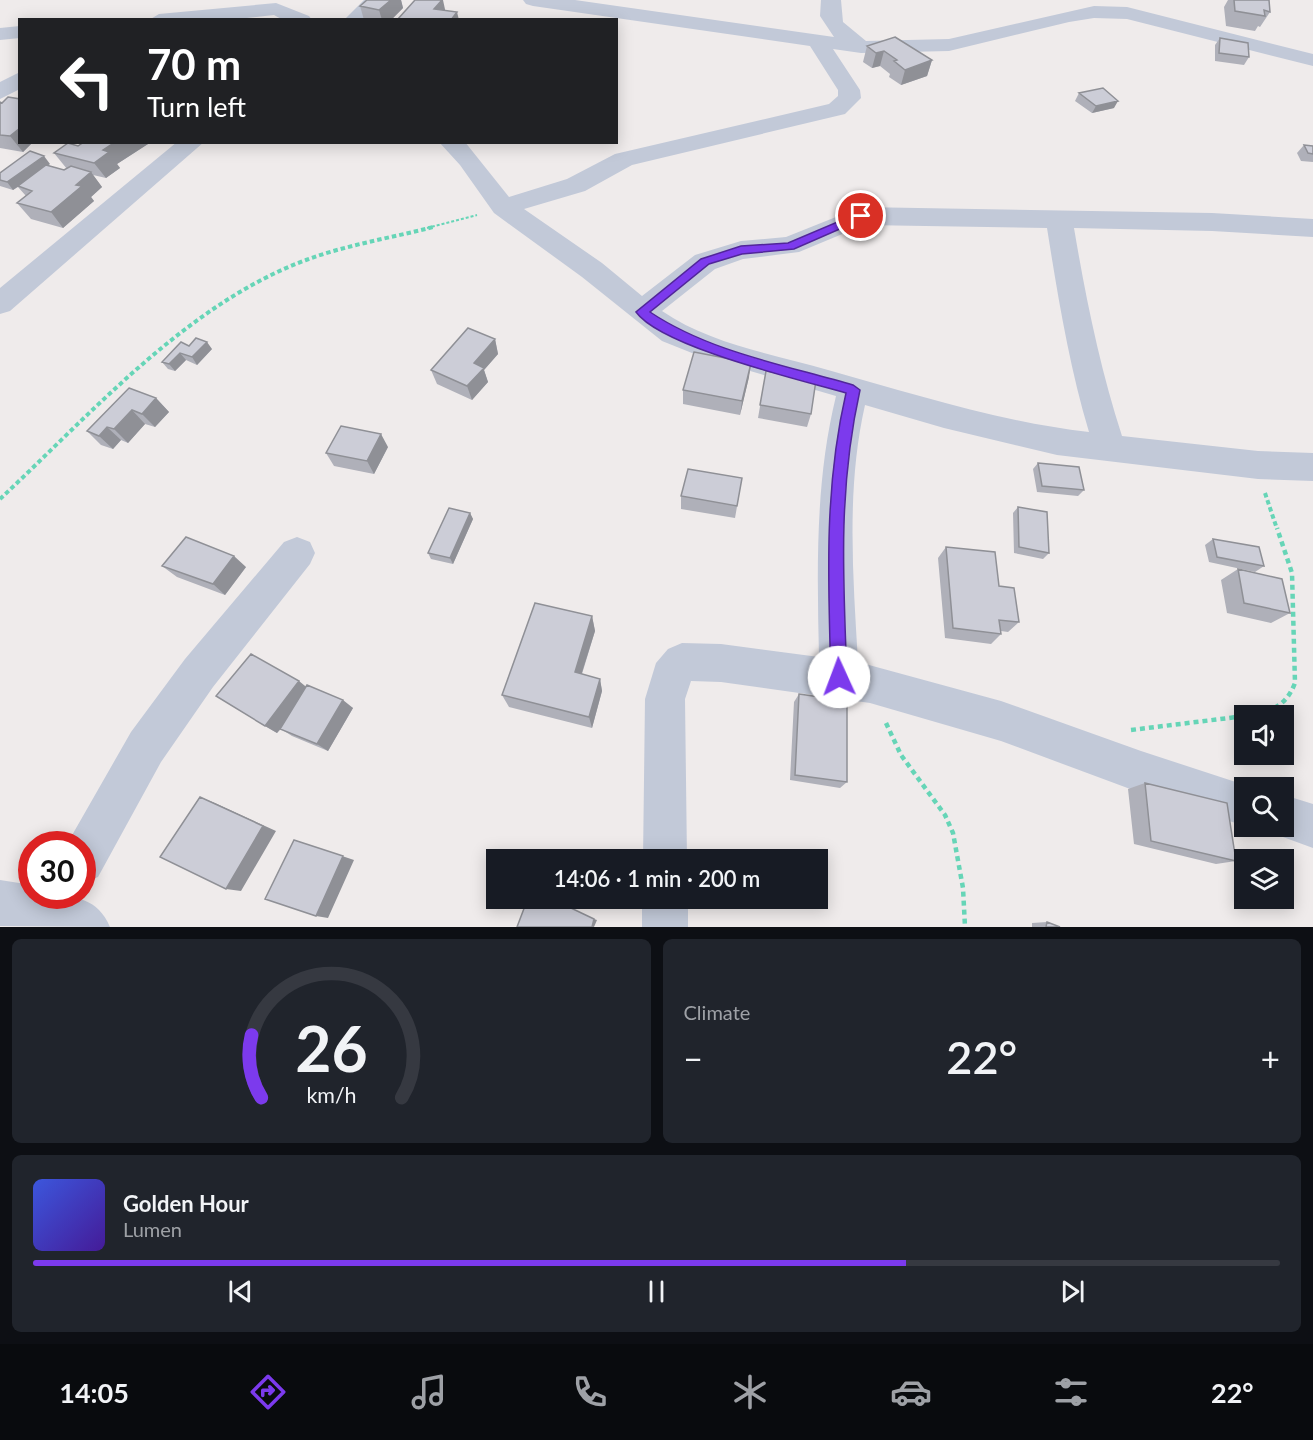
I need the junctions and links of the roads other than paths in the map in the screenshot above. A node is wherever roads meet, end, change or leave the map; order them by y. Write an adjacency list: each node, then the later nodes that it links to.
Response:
1 (376, 0): 7 (street)
2 (533, 0): 10 (street)
3 (831, 0): 11 (street)
4 (242, 5): 5 (street); 6 (street)
5 (170, 18)
6 (297, 18)
7 (356, 18)
8 (18, 32): 9 (street)
9 (0, 34)
10 (818, 42): 11 (street); 17 (street)
11 (861, 47): 12 (street)
12 (1313, 60)
13 (18, 80): 14 (street)
14 (0, 92)
15 (190, 144): 20 (street)
16 (453, 144): 17 (street)
17 (503, 207): 21 (street)
18 (1059, 220): 19 (street); 21 (street); 23 (street)
19 (1313, 228)
20 (0, 304)
21 (642, 312): 22 (street)
22 (853, 390): 23 (street); 26 (street)
23 (1110, 448): 24 (street)
24 (1313, 467)
25 (297, 553): 30 (street)
26 (855, 680): 27 (street); 31 (street)
27 (1234, 801)
28 (1294, 821): 29 (street)
29 (1313, 826)
30 (96, 836)
31 (665, 849)
32 (0, 903): 34 (street)
33 (665, 909): 35 (street)
34 (70, 911)
35 (665, 927)

